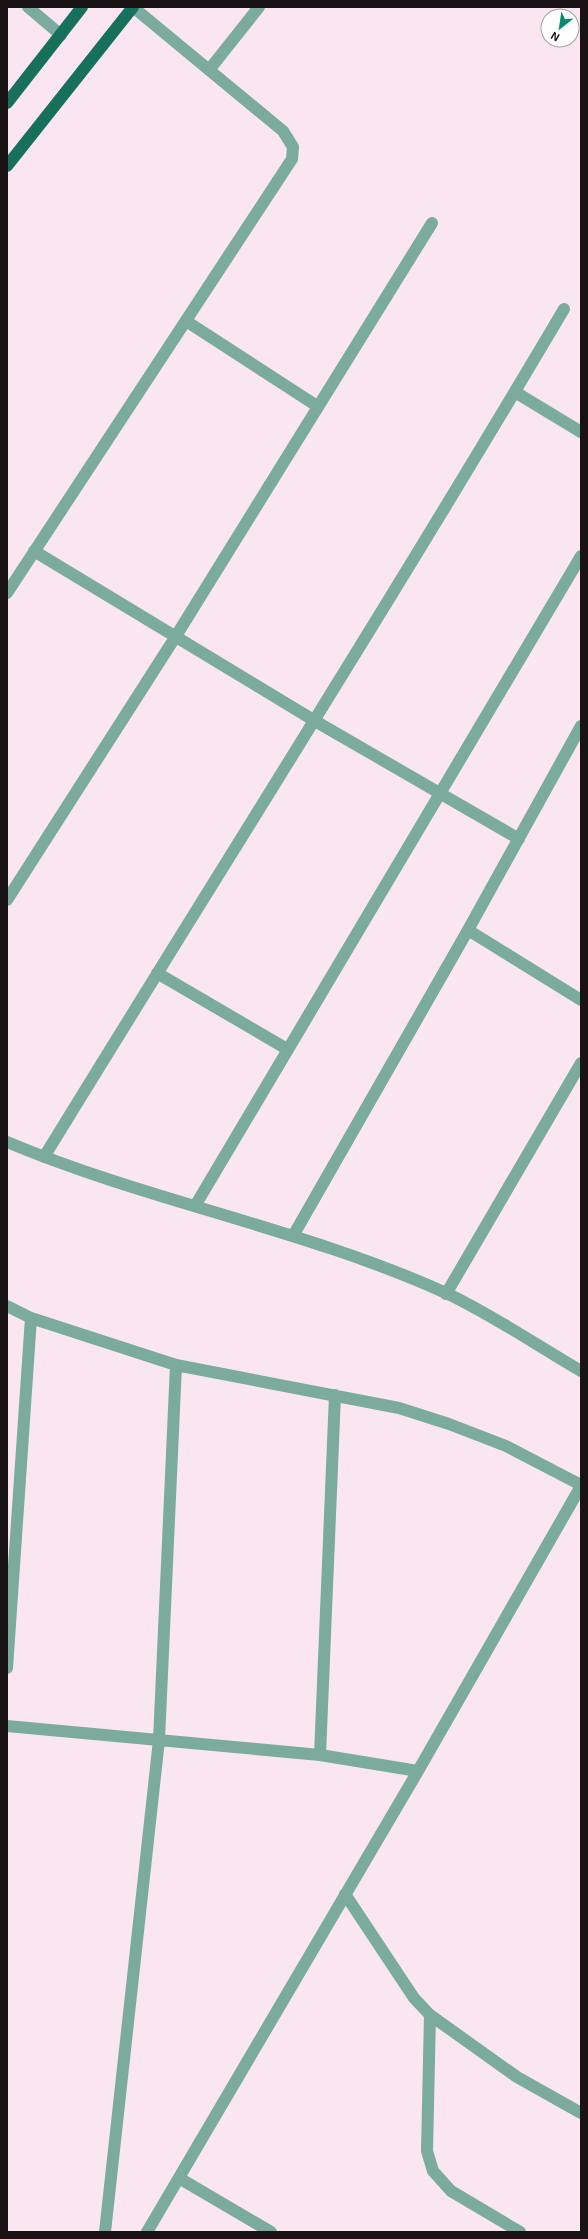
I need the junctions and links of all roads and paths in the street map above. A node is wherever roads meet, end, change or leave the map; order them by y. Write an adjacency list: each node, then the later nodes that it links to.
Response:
1 (28, 7): 5 (street)
2 (82, 7): 5 (main road)
3 (133, 7): 6 (street); 8 (main road)
4 (259, 7): 6 (street)
5 (60, 35): 7 (main road)
6 (209, 70): 11 (street)
7 (7, 103)
8 (7, 166)
9 (432, 223): 13 (street)
10 (564, 309): 12 (street)
11 (186, 321): 13 (street); 15 (street)
12 (515, 392): 14 (street); 19 (street)
13 (317, 406): 18 (street)
14 (581, 432)
15 (34, 550): 17 (street); 18 (street)
16 (581, 556): 21 (street)
17 (7, 593)
18 (176, 636): 19 (street); 23 (street)
19 (315, 721): 21 (street); 25 (street)
20 (581, 726): 22 (street)
21 (439, 793): 22 (street); 27 (street)
22 (519, 839): 24 (street)
23 (7, 900)
24 (468, 930): 26 (street); 32 (street)
25 (157, 973): 27 (street); 30 (street)
26 (581, 1000)
27 (287, 1049): 31 (street)
28 (581, 1063): 33 (street)
29 (7, 1142): 30 (street)
30 (44, 1157): 31 (street)
31 (195, 1206): 32 (street)
32 (293, 1236): 33 (street)
33 (446, 1294): 37 (street)
34 (7, 1306): 35 (street)
35 (31, 1318): 36 (street); 40 (street)
36 (176, 1364): 38 (street); 42 (street)
37 (581, 1371)
38 (335, 1395): 39 (street); 43 (street)
39 (581, 1486): 44 (street)
40 (7, 1668)
41 (7, 1726): 42 (street)
42 (159, 1740): 43 (street); 49 (street)
43 (320, 1755): 44 (street)
44 (418, 1771): 45 (street)
45 (345, 1894): 46 (street); 48 (street)
46 (430, 2015): 47 (street); 52 (street)
47 (581, 2113)
48 (178, 2178): 50 (street); 51 (street)
49 (105, 2232)
50 (147, 2232)
51 (271, 2232)
52 (520, 2232)

